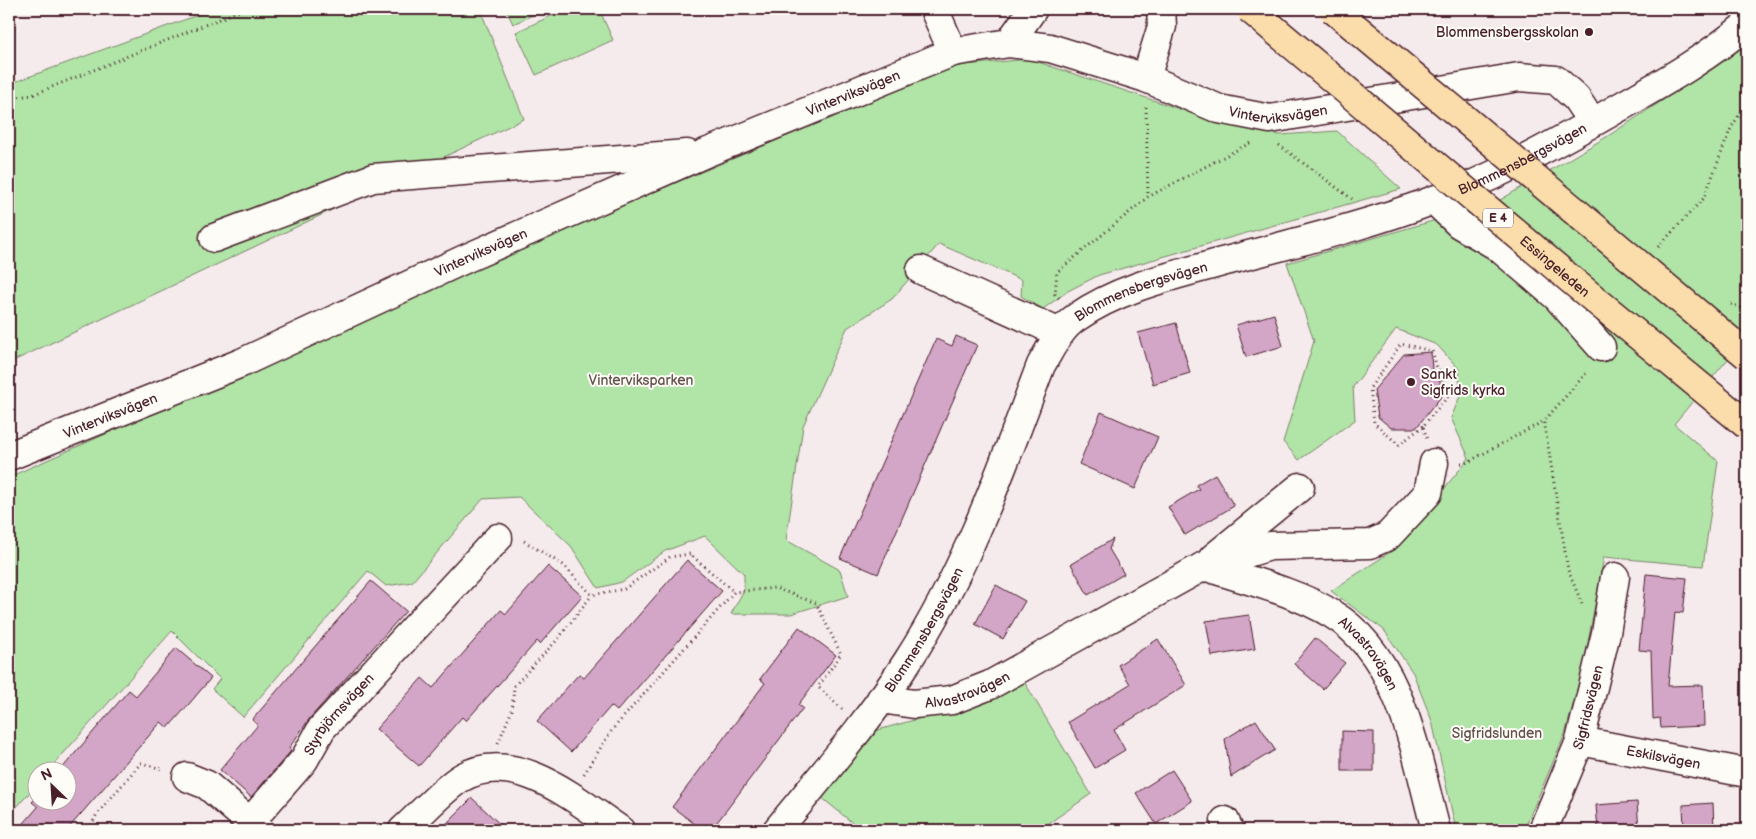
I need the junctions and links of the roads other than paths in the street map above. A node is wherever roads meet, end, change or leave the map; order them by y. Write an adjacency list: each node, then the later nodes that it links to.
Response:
1 (934, 9): 8 (street)
2 (1033, 9): 7 (street)
3 (1161, 9): 9 (street)
4 (1250, 9): 18 (highway, Essingeleden / E 4, bridge)
5 (1333, 9): 17 (highway, bridge)
6 (1747, 24): 10 (street, Blommensbergsvägen)
7 (1009, 43): 8 (street, Vinterviksvägen); 9 (street, Vinterviksvägen)
8 (953, 52): 11 (street, Vinterviksvägen)
9 (1146, 78): 10 (street, Vinterviksvägen)
10 (1592, 122): 12 (street, Blommensbergsvägen)
11 (708, 152): 13 (street); 19 (street, Vinterviksvägen)
12 (1434, 200): 15 (street, Blommensbergsvägen); 16 (street)
13 (214, 238)
14 (922, 270): 15 (street)
15 (1060, 333): 25 (street, Blommensbergsvägen)
16 (1601, 346)
17 (1747, 355)
18 (1747, 425)
19 (9, 456)
20 (1434, 463): 23 (street)
21 (1300, 487): 23 (street, Alvastravägen)
22 (498, 538): 29 (street, Styrbjörnsvägen)
23 (1204, 566): 25 (street, Alvastravägen); 33 (street, Alvastravägen)
24 (1615, 577): 26 (street, Sigfridsvägen)
25 (881, 699): 32 (street, Blommensbergsvägen)
26 (1580, 741): 27 (street, Eskilsvägen); 34 (street, Sigfridsvägen)
27 (1747, 773)
28 (187, 777): 29 (street, Styrbjörnsvägen)
29 (255, 826)
30 (404, 830): 31 (street)
31 (620, 830)
32 (777, 830)
33 (1436, 830)
34 (1543, 830)

